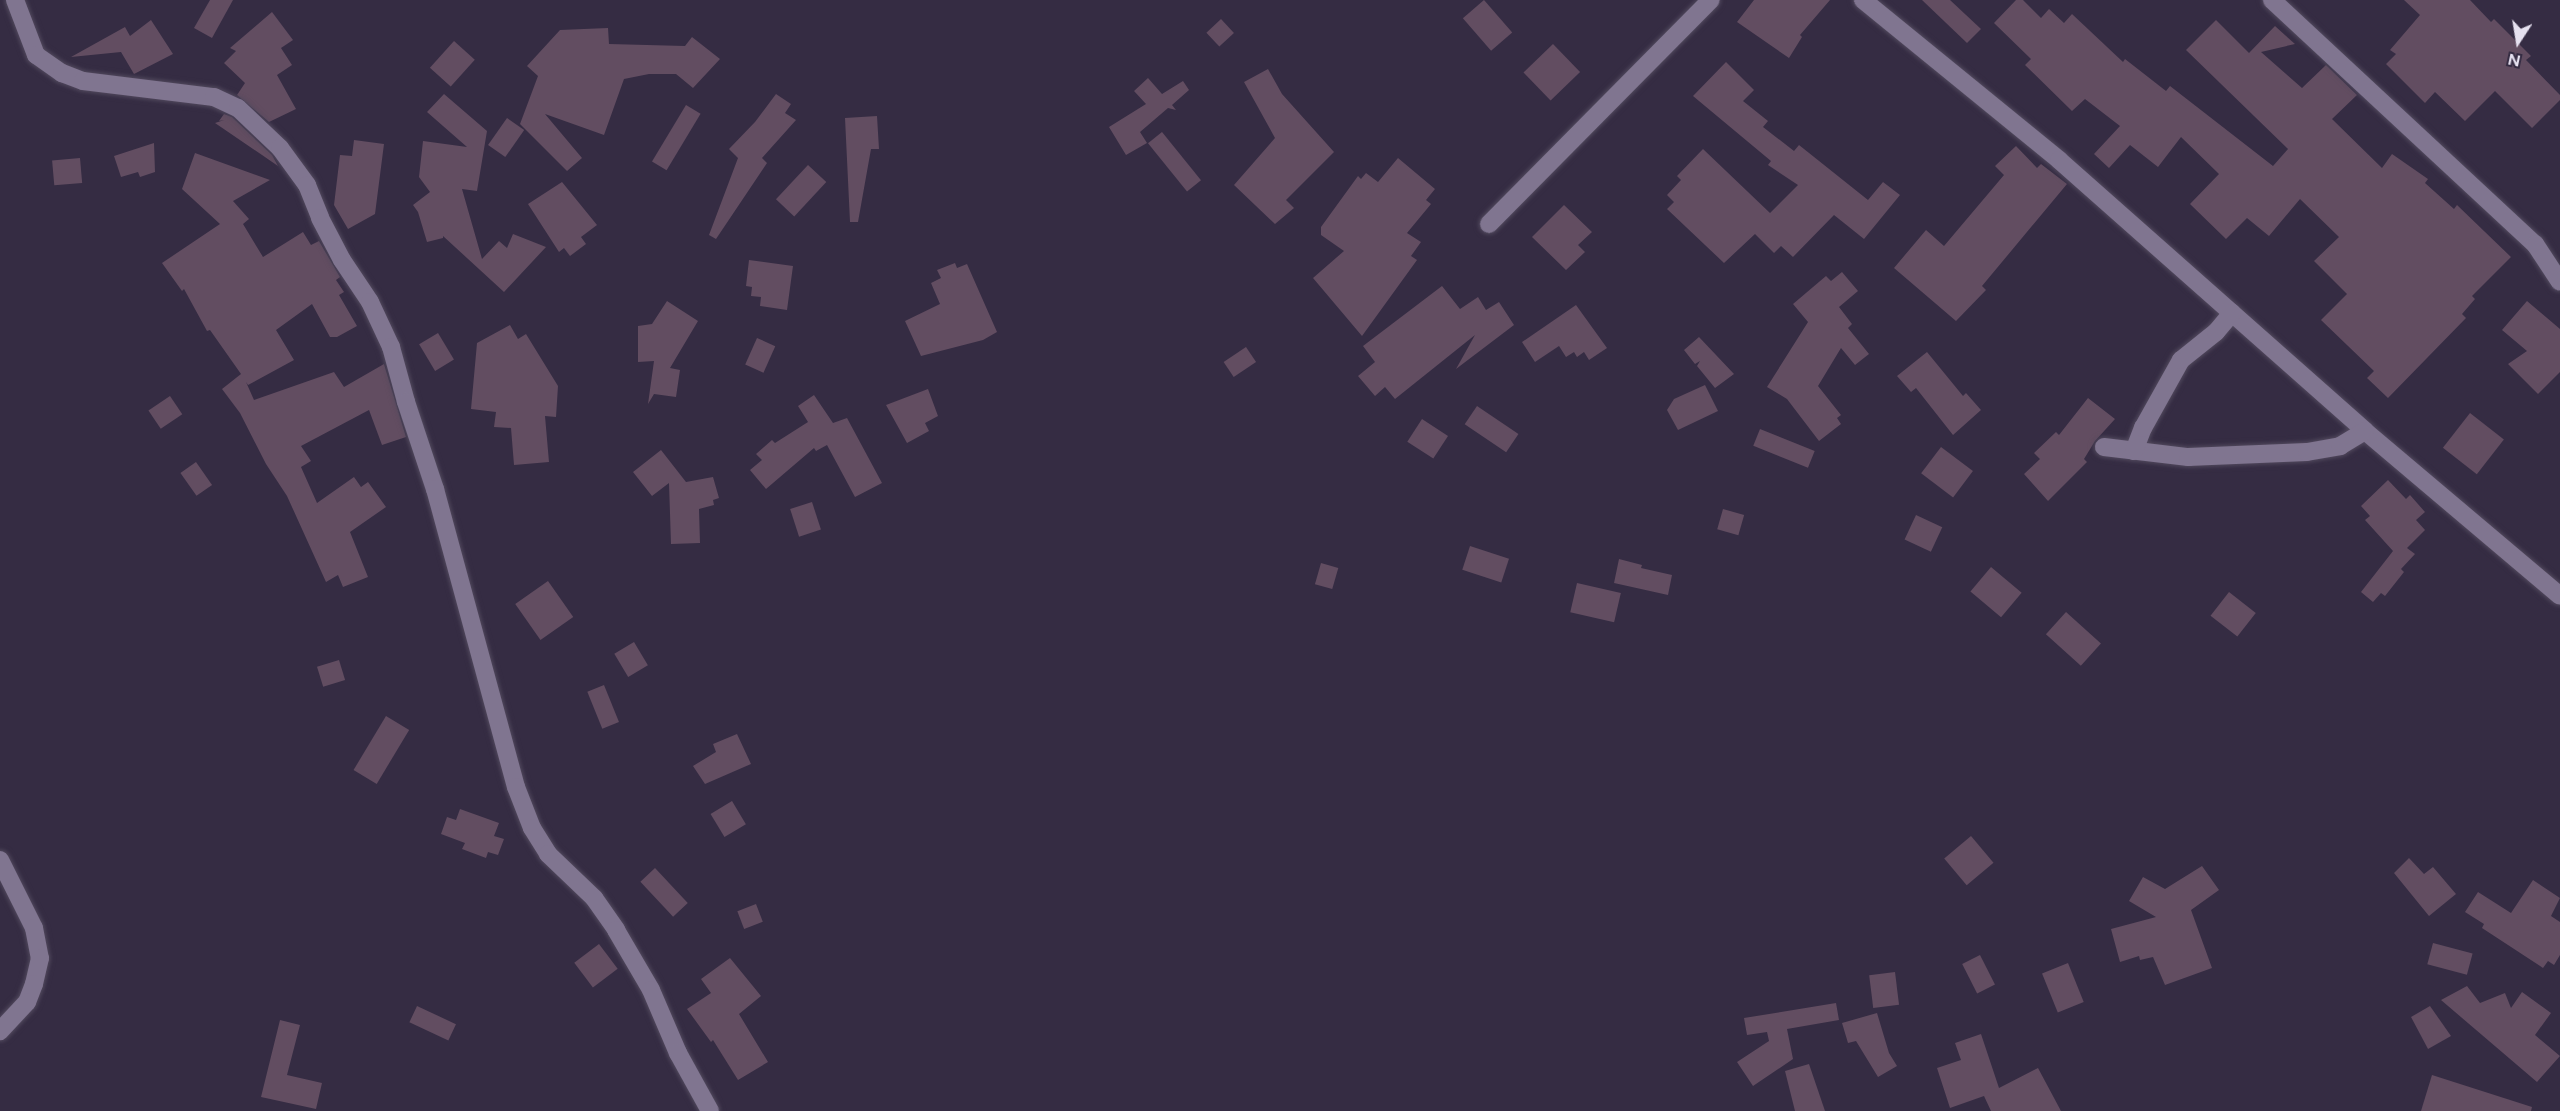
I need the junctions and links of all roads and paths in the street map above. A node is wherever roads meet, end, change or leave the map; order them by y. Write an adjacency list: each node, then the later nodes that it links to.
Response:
1 (15, 0): 14 (street)
2 (1711, 0): 5 (street)
3 (1863, 0): 7 (street)
4 (2272, 0): 6 (street)
5 (1489, 224)
6 (2560, 282)
7 (2232, 313): 8 (street); 10 (street)
8 (2365, 431): 10 (street); 11 (street)
9 (2104, 447): 10 (street)
10 (2134, 451)
11 (2560, 596)
12 (0, 860): 13 (street)
13 (0, 1031)
14 (710, 1111)

